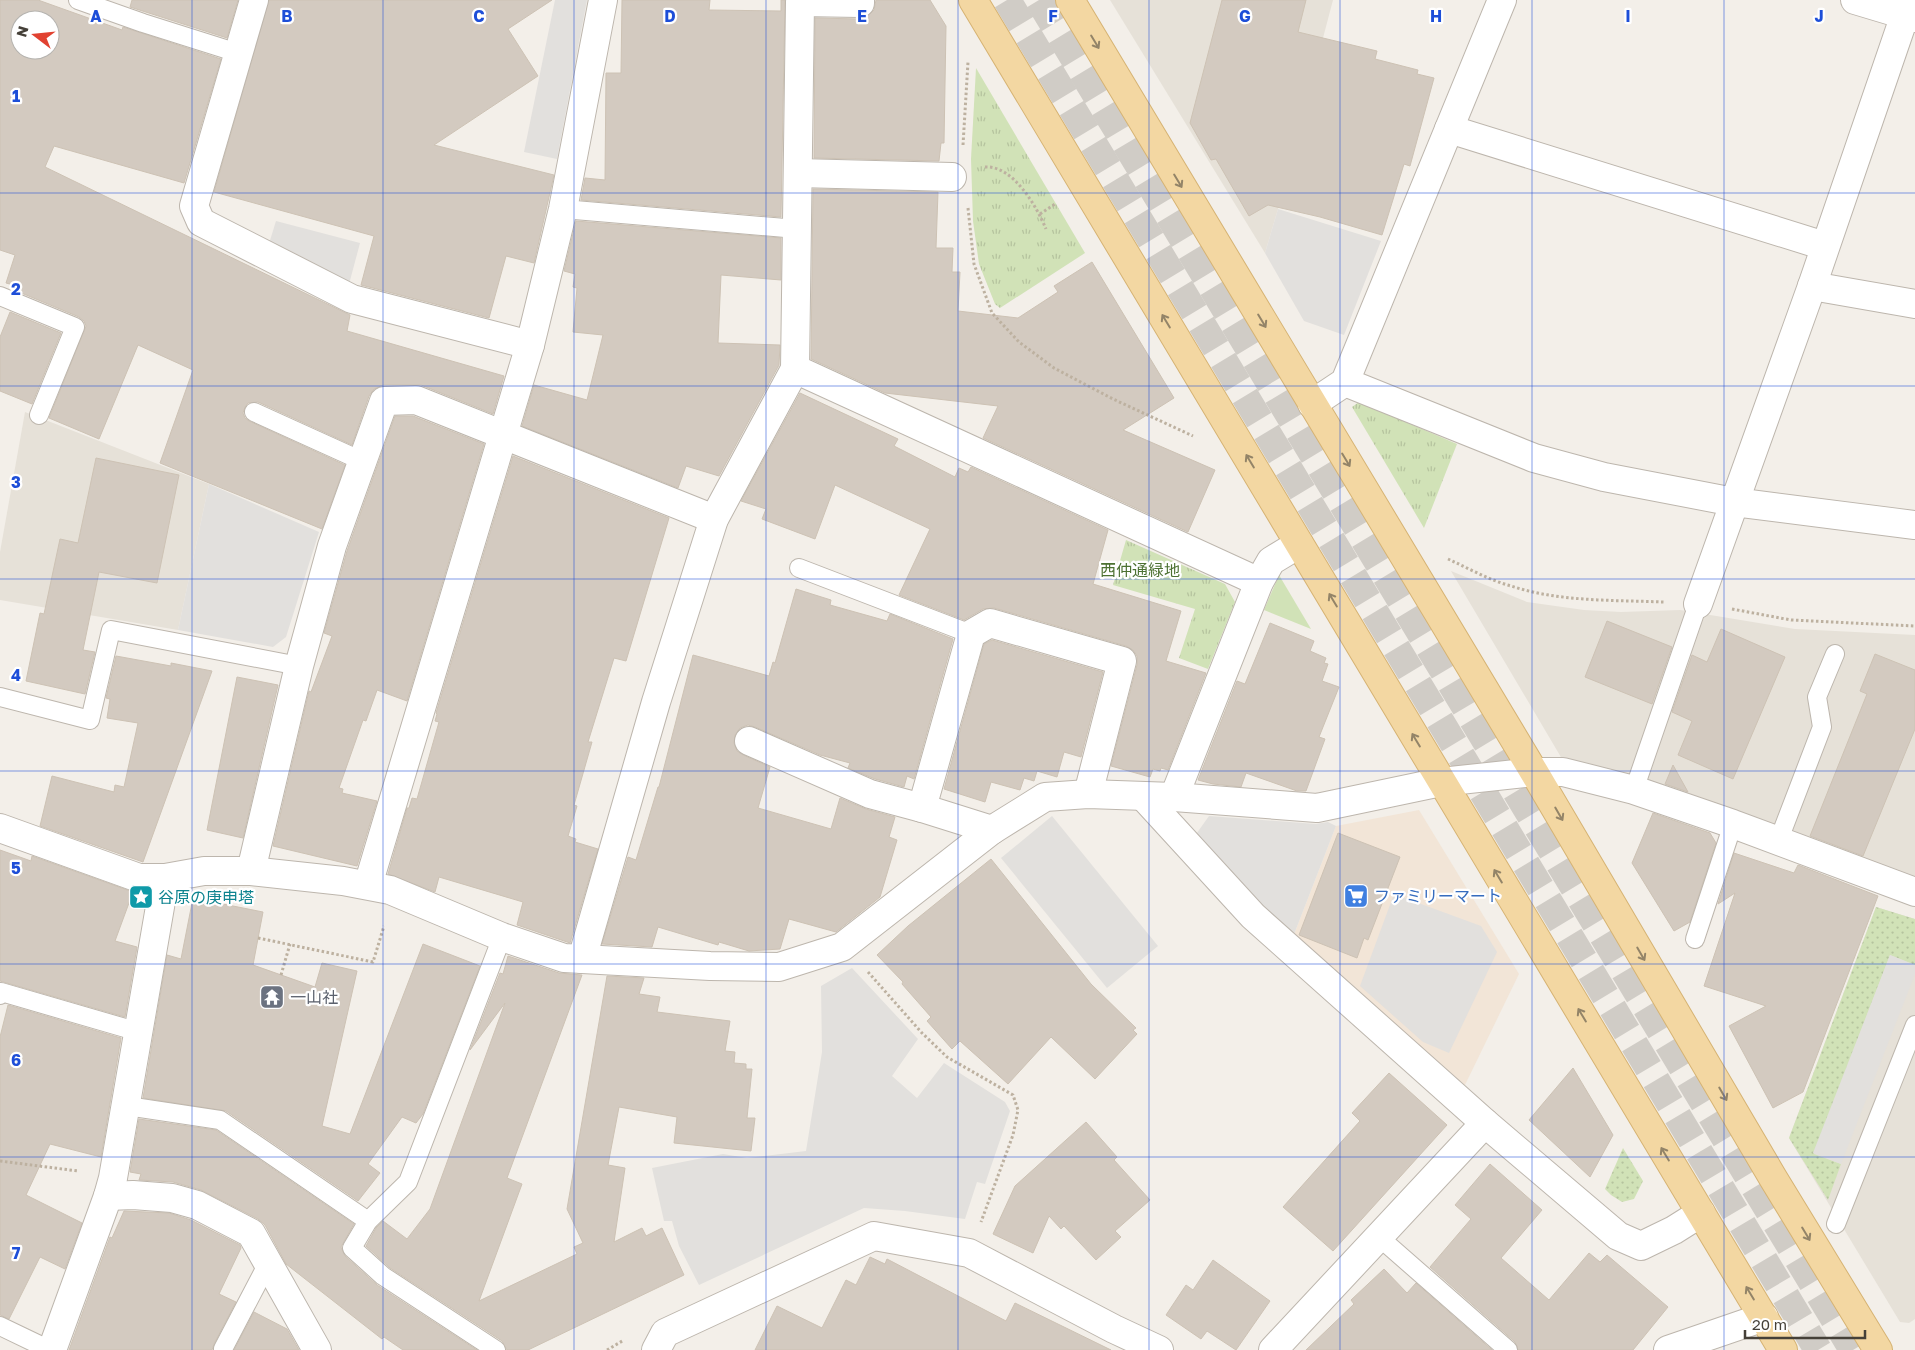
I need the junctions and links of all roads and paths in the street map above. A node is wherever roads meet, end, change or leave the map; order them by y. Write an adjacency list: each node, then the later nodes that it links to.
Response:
1 (78, 0): 10 (lane)
2 (254, 0): 10 (street)
3 (603, 0): 19 (street)
4 (860, 0): 15 (street)
5 (973, 0): 39 (main road, one-way to 5)
6 (1070, 0): 30 (main road, one-way to 30)
7 (1502, 0): 12 (street)
8 (1855, 0): 9 (street)
9 (1910, 11): 23 (street)
10 (238, 54): 27 (street)
11 (970, 54): 13 (path)
12 (1449, 129): 23 (street); 29 (street)
13 (963, 150)
14 (982, 168): 20 (path)
15 (798, 174): 16 (street); 21 (street)
16 (952, 177)
17 (1062, 200): 20 (path)
18 (967, 204): 34 (path)
19 (563, 209): 21 (lane); 27 (street)
20 (1040, 214): 22 (path)
21 (797, 229): 28 (street)
22 (1046, 229)
23 (1826, 246): 24 (street)
24 (1812, 286): 26 (street); 36 (street)
25 (0, 296): 32 (lane)
26 (1915, 304)
27 (530, 344): 33 (street)
28 (795, 369): 37 (street); 41 (street)
29 (1346, 382): 30 (street); 36 (street)
30 (1312, 404): 48 (main road, one-way to 48)
31 (254, 412): 35 (lane)
32 (39, 415)
33 (504, 435): 35 (street); 37 (street); 61 (street)
34 (1198, 439)
35 (362, 461): 45 (street)
36 (1734, 502): 38 (street); 42 (street)
37 (714, 519): 69 (street)
38 (1915, 525)
39 (1299, 544): 41 (street); 49 (main road, one-way to 39)
40 (799, 568): 43 (lane)
41 (1259, 582): 53 (street)
42 (1698, 604): 50 (lane)
43 (971, 634): 51 (street); 54 (street)
44 (1836, 654): 58 (lane)
45 (299, 666): 46 (lane); 59 (street)
46 (0, 697)
47 (749, 741): 54 (street)
48 (1534, 772): 49 (street); 50 (street); 96 (main road, one-way to 96)
49 (1441, 782): 53 (street); 78 (main road, one-way to 49)
50 (1634, 790): 55 (street)
51 (1088, 794): 52 (street); 57 (street)
52 (1143, 796): 53 (street); 75 (street)
53 (1174, 797)
54 (922, 808): 57 (street)
55 (1733, 824): 58 (street); 66 (lane)
56 (0, 828): 60 (street)
57 (992, 830): 68 (street)
58 (1778, 842): 63 (street)
59 (251, 871): 60 (street); 61 (street)
60 (165, 878): 73 (street)
61 (368, 885): 62 (street)
62 (396, 892): 64 (street); 67 (path)
63 (1915, 892)
64 (502, 936): 69 (street); 79 (lane)
65 (258, 938): 67 (path)
66 (1695, 939)
67 (290, 944): 70 (path)
68 (844, 945): 69 (street); 82 (path)
69 (582, 959)
70 (281, 975)
71 (0, 995): 73 (lane)
72 (1915, 1025): 80 (lane)
73 (140, 1032): 74 (street)
74 (126, 1106): 77 (street); 79 (lane)
75 (1485, 1123): 78 (street); 81 (street)
76 (0, 1161): 77 (path)
77 (110, 1187): 83 (street); 88 (street)
78 (1701, 1213): 84 (main road, one-way to 78)
79 (368, 1221): 90 (lane)
80 (1836, 1224)
81 (1380, 1237): 86 (street); 93 (lane)
82 (969, 1253): 91 (street); 92 (street)
83 (268, 1263): 87 (lane); 89 (street)
84 (1764, 1318): 94 (street); 95 (main road)
85 (0, 1326): 88 (lane)
86 (1278, 1348)
87 (223, 1349)
88 (51, 1350)
89 (317, 1350)
90 (496, 1350)
91 (656, 1350)
92 (1159, 1350)
93 (1508, 1350)
94 (1668, 1350)
95 (1784, 1350)
96 (1878, 1350)

